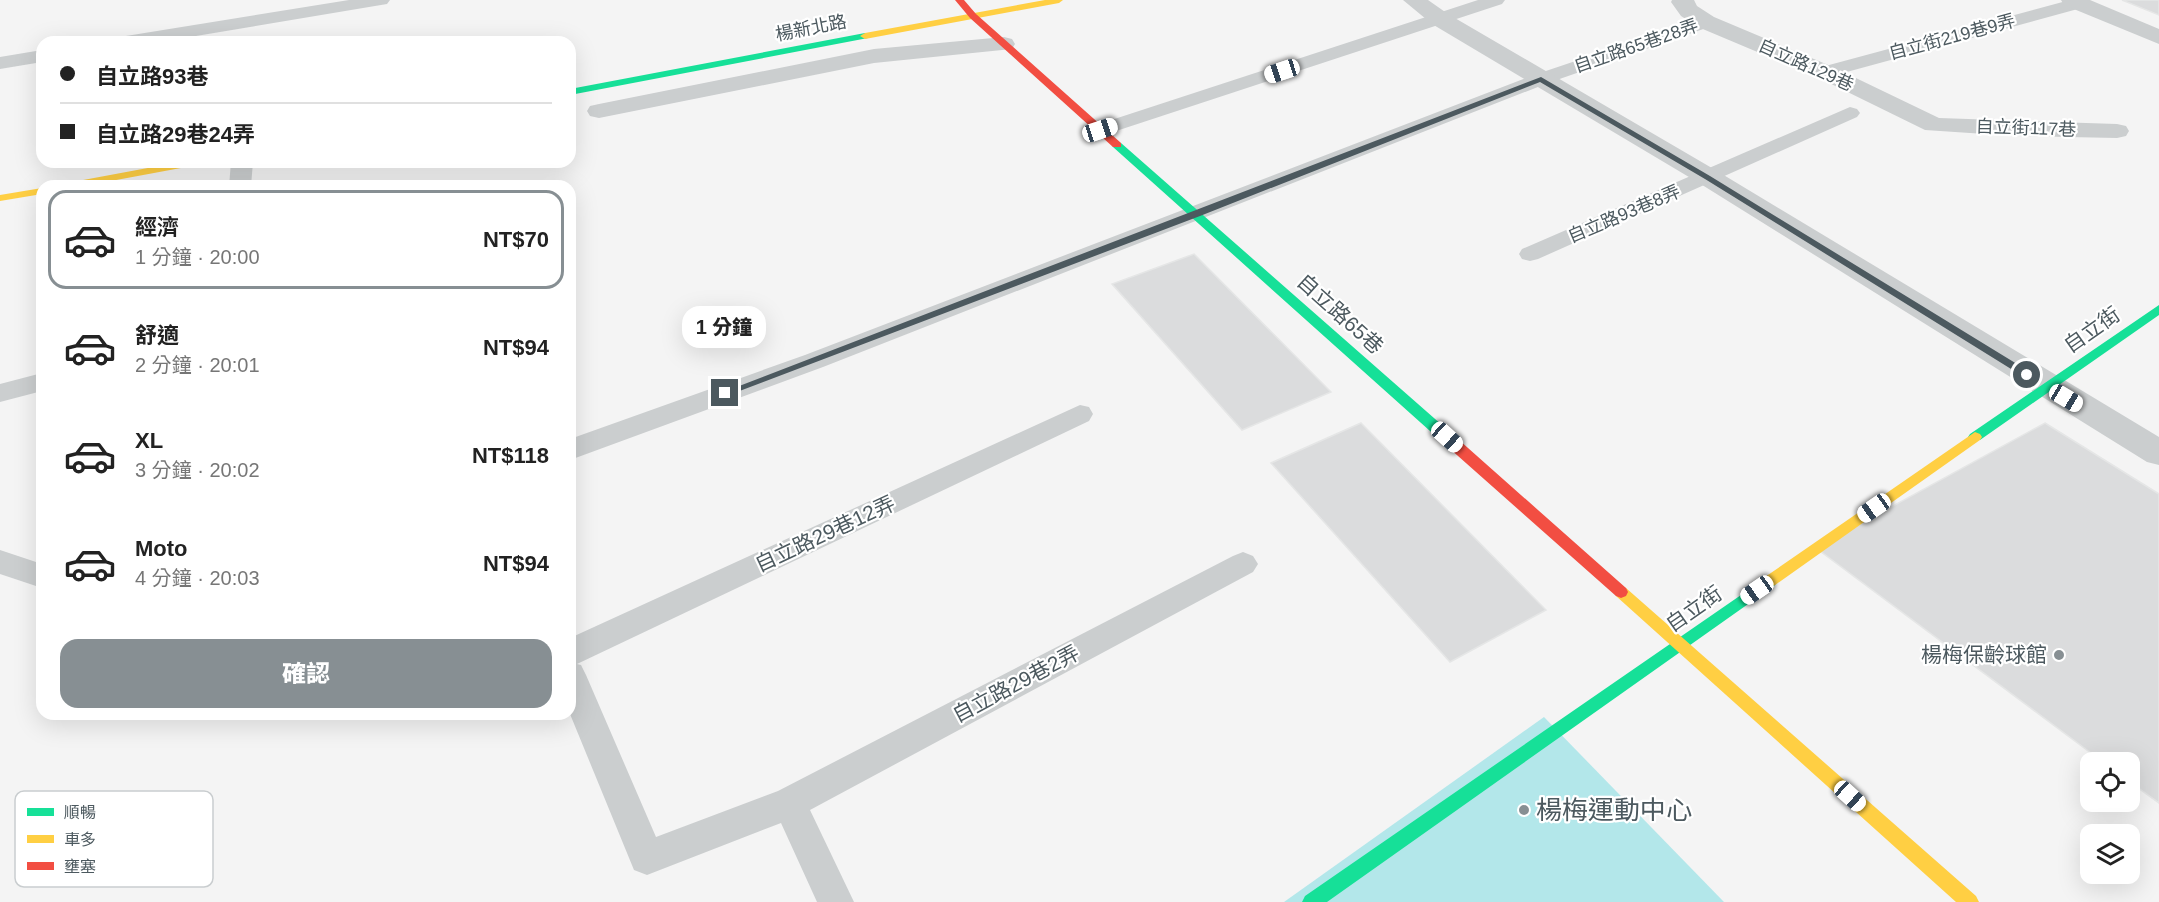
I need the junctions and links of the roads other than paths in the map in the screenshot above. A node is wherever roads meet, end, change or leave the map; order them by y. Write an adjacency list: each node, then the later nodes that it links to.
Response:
1 (381, 0): 11 (lane)
2 (959, 0): 8 (street, 自立路65巷)
3 (1059, 0): 8 (street, 楊新北路)
4 (1414, 0): 9 (street)
5 (1496, 0): 9 (lane)
6 (1683, 0): 10 (street, 自立路129巷)
7 (2075, 2): 12 (street); 16 (lane, 自立街219巷9弄)
8 (972, 16): 13 (street, 自立路65巷); 18 (street, 楊新北路)
9 (1440, 19): 17 (street); 22 (lane)
10 (1706, 22): 16 (street, 自立路129巷); 17 (lane, 自立路65巷28弄)
11 (162, 36)
12 (2159, 37)
13 (1004, 44): 19 (street); 22 (street, 自立路65巷)
14 (36, 57): 15 (lane)
15 (0, 63)
16 (1826, 72): 21 (street, 自立路129巷)
17 (1541, 79): 25 (street); 29 (lane, 自立路65巷28弄)
18 (576, 91)
19 (598, 111)
20 (1850, 113): 25 (lane, 自立路93巷8弄)
21 (1934, 125): 23 (street, 自立街117巷)
22 (1100, 130): 29 (street, 自立路65巷)
23 (2117, 131)
24 (164, 168): 26 (street)
25 (1708, 177): 30 (lane, 自立路93巷8弄); 33 (street)
26 (100, 180)
27 (36, 192): 28 (street)
28 (0, 198)
29 (1197, 214): 36 (lane, 自立路65巷28弄); 41 (street, 自立路65巷)
30 (1530, 254)
31 (2159, 309): 33 (street, 自立街)
32 (36, 384): 34 (lane)
33 (2047, 387): 37 (street); 41 (street, 自立街)
34 (0, 393)
35 (1080, 414): 42 (lane, 自立路29巷12弄)
36 (576, 448)
37 (2159, 453)
38 (0, 562): 40 (lane)
39 (1243, 564): 44 (lane, 自立路29巷2弄)
40 (36, 574)
41 (1679, 645): 46 (street, 自立街); 47 (street, 自立路65巷)
42 (576, 650)
43 (576, 689): 44 (lane, 自立路29巷2弄)
44 (789, 803): 45 (lane)
45 (836, 902)
46 (1311, 902)
47 (1970, 902)

